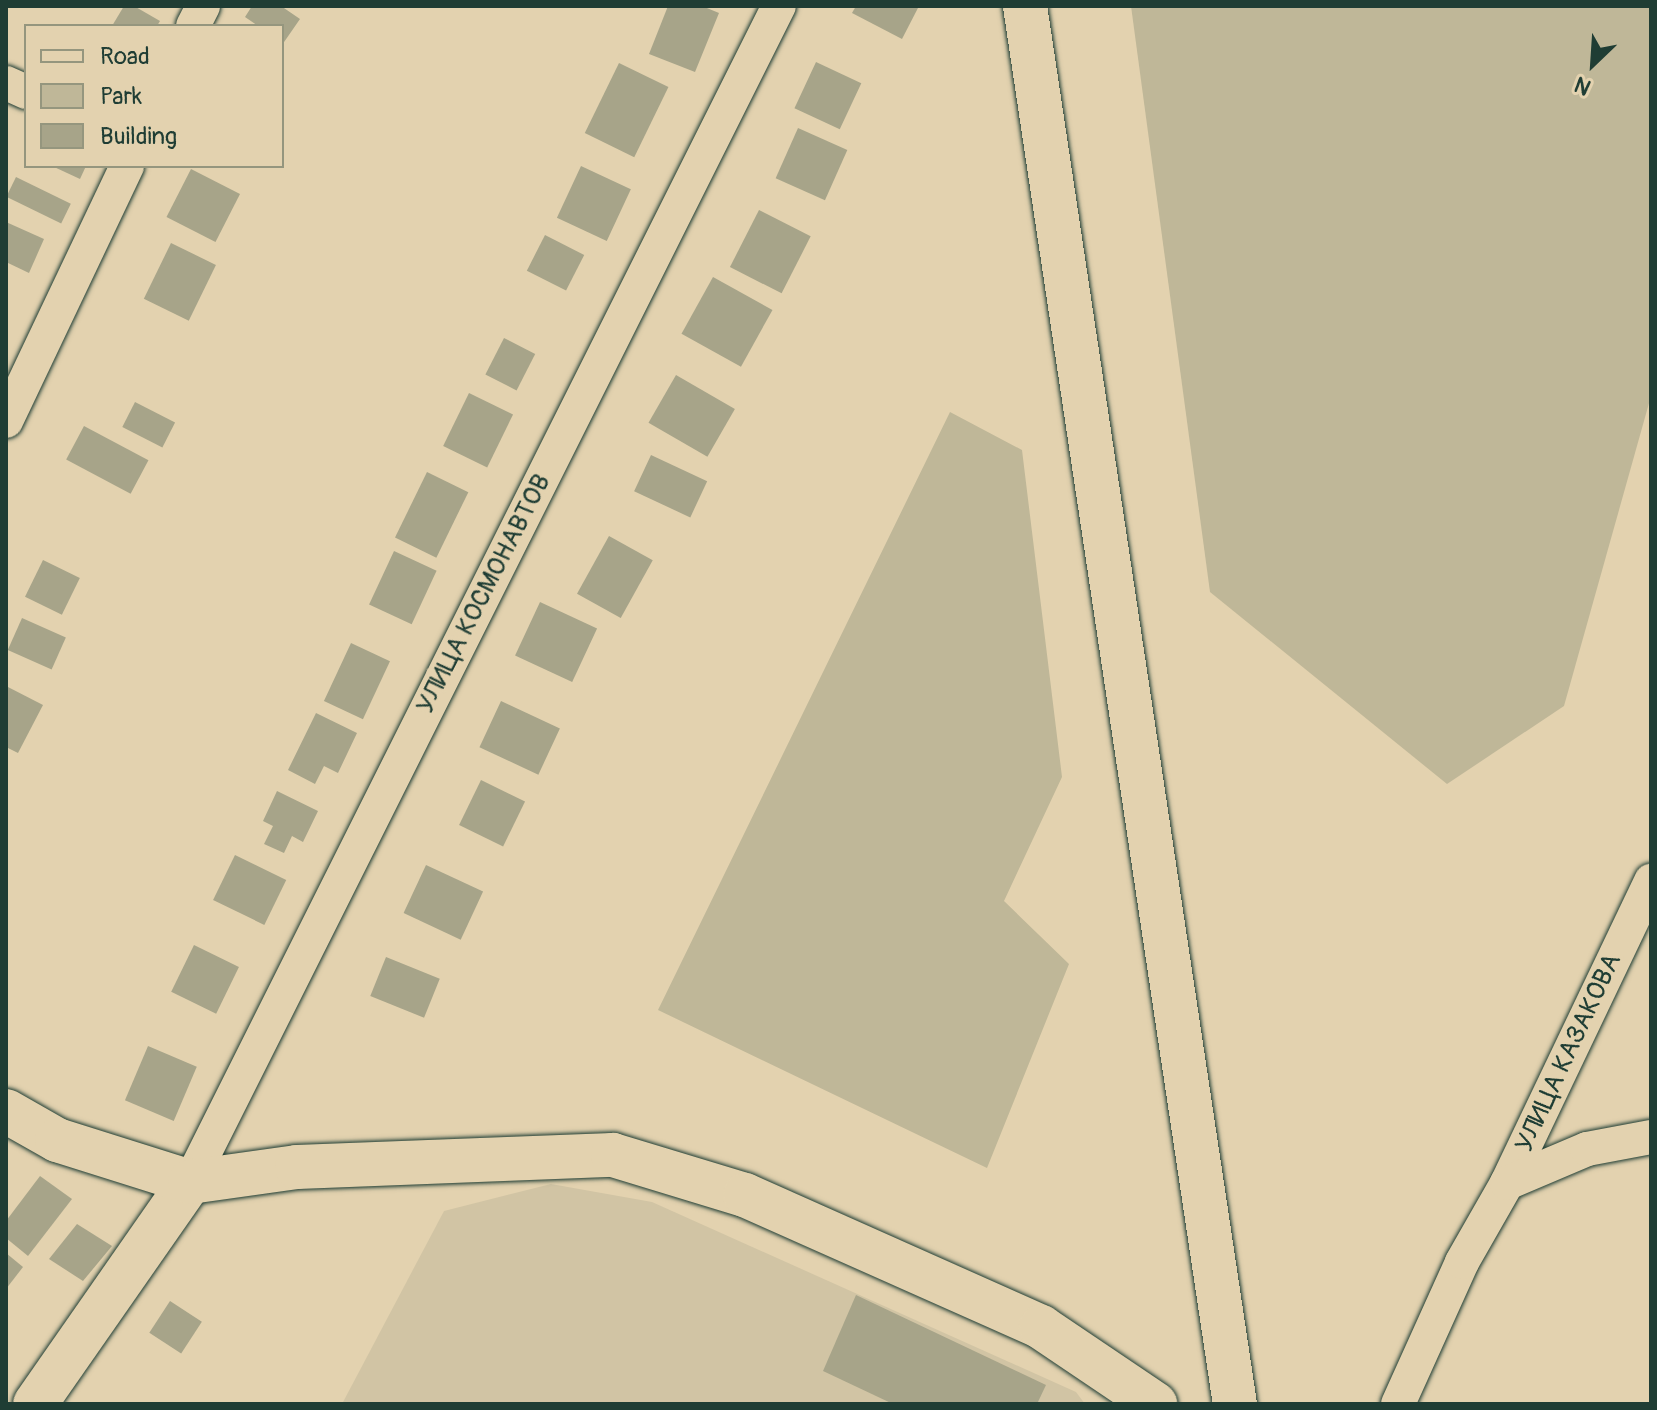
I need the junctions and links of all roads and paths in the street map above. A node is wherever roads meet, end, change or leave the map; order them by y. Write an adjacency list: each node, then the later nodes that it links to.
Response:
1 (203, 6): 4 (street)
2 (779, 6): 10 (street, УЛИЦА КОСМОНАВТОВ)
3 (1025, 6): 14 (main road)
4 (194, 24)
5 (126, 168): 6 (street)
6 (6, 421)
7 (1651, 881): 11 (street, УЛИЦА КАЗАКОВА)
8 (6, 1111): 10 (main road)
9 (1651, 1137): 11 (street, УЛИЦА КАЗАКОВА)
10 (190, 1182): 12 (main road); 13 (main road)
11 (1507, 1183): 15 (street, УЛИЦА КАЗАКОВА)
12 (35, 1404)
13 (1155, 1404)
14 (1235, 1404)
15 (1398, 1404)

